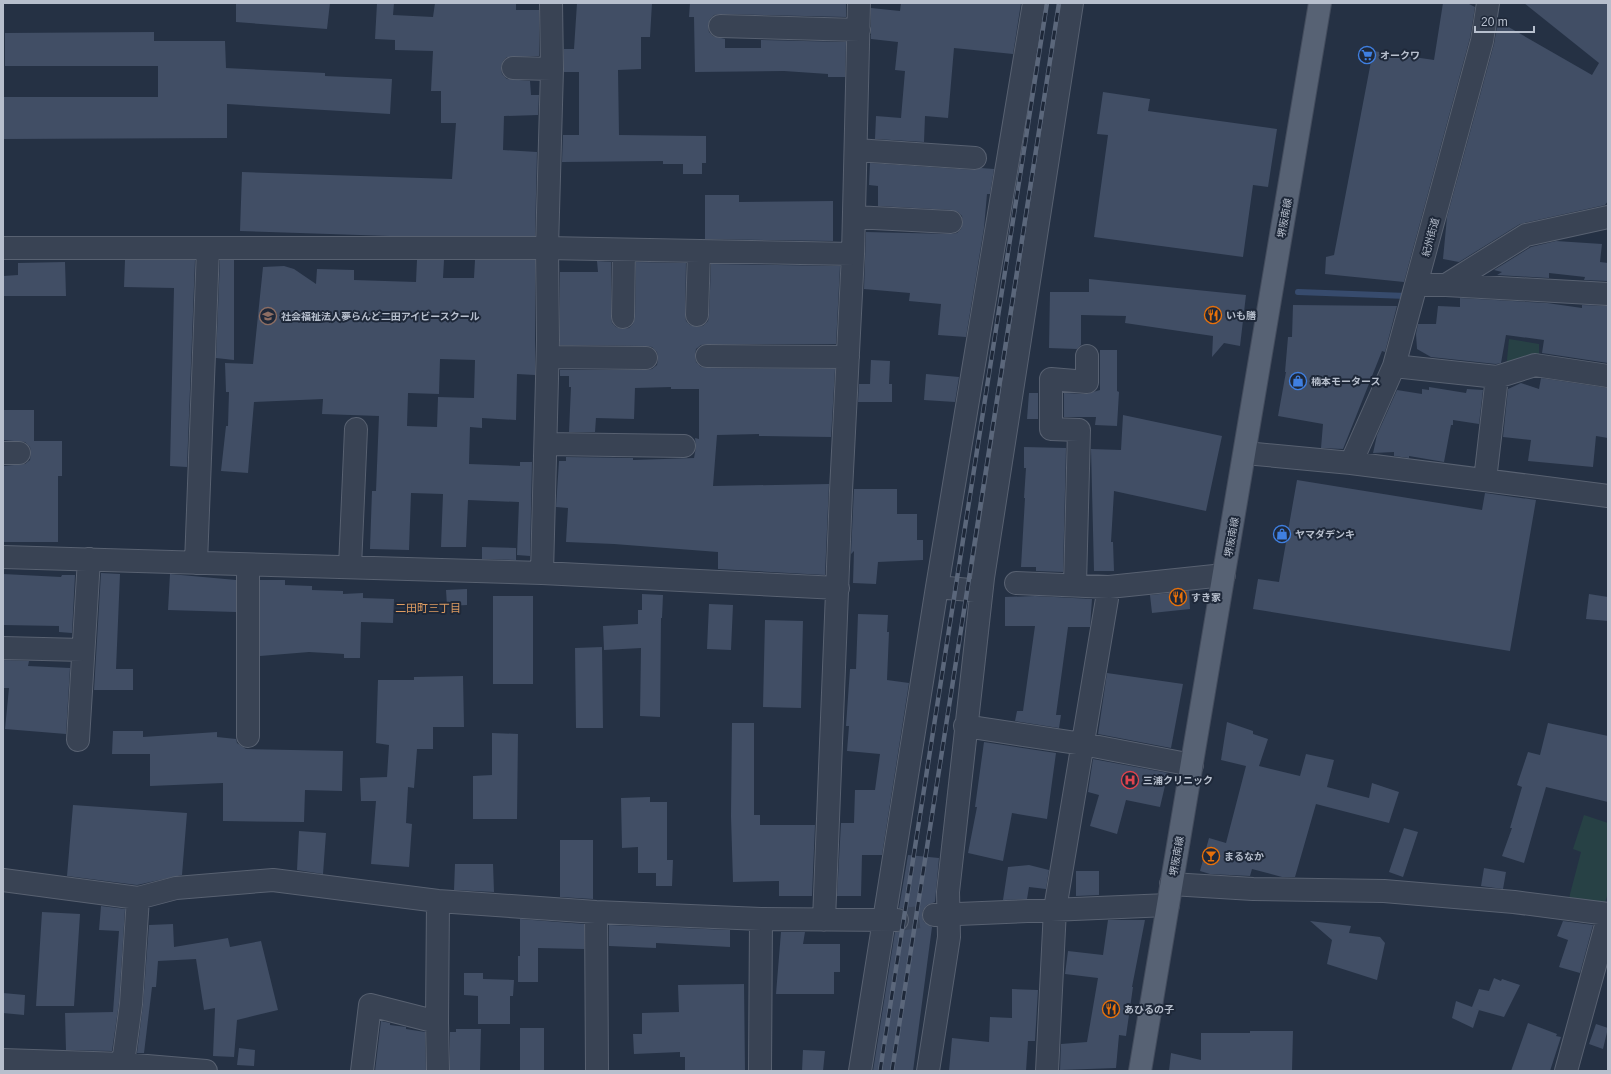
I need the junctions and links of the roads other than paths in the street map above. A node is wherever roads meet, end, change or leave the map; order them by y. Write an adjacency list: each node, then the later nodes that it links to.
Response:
1 (551, 3): 10 (street)
2 (859, 3): 8 (street)
3 (1034, 3): 49 (street)
4 (1072, 3): 51 (street)
5 (1320, 3): 38 (main road, 堺阪南線)
6 (1488, 3): 22 (street, 紀州街道)
7 (720, 26): 8 (street)
8 (859, 30): 11 (street)
9 (513, 68): 10 (street)
10 (552, 69): 18 (street)
11 (856, 150): 12 (street); 13 (street)
12 (975, 158)
13 (854, 217): 15 (street); 21 (street)
14 (1608, 218): 23 (street)
15 (950, 222)
16 (3, 248): 17 (street)
17 (208, 248): 18 (street); 44 (street)
18 (547, 248): 19 (street); 29 (street)
19 (624, 250): 20 (street); 26 (street)
20 (699, 251): 21 (street); 25 (street)
21 (853, 254): 30 (street)
22 (1417, 285): 23 (street); 32 (street, 紀州街道)
23 (1446, 285): 24 (street)
24 (1608, 294)
25 (696, 315)
26 (623, 317)
27 (707, 356): 30 (street)
28 (1087, 356): 52 (street)
29 (548, 357): 31 (street); 36 (street)
30 (848, 357): 54 (street)
31 (646, 358)
32 (1394, 366): 34 (street); 39 (street, 紀州街道)
33 (1608, 376): 34 (street)
34 (1497, 377): 40 (street)
35 (356, 429): 46 (street)
36 (546, 444): 37 (street); 47 (street)
37 (684, 446)
38 (1245, 453): 39 (street); 48 (main road, 堺阪南線)
39 (1351, 463): 40 (street)
40 (1485, 480): 41 (street)
41 (1608, 496)
42 (3, 557): 43 (street)
43 (89, 559): 44 (street); 56 (street)
44 (196, 563): 45 (street)
45 (248, 565): 46 (street); 58 (street)
46 (350, 568): 47 (street)
47 (542, 573): 54 (street)
48 (1224, 575): 53 (street); 61 (main road, 堺阪南線)
49 (938, 579): 51 (street); 74 (street)
50 (1016, 583): 52 (street)
51 (982, 584): 57 (street)
52 (1075, 586): 53 (street)
53 (1109, 587): 60 (street)
54 (838, 588): 73 (street)
55 (3, 648): 56 (street)
56 (83, 650): 59 (street)
57 (965, 726): 60 (street); 70 (street)
58 (248, 736)
59 (78, 740)
60 (1083, 744): 61 (street); 67 (street)
61 (1192, 765): 63 (main road, 堺阪南線)
62 (3, 880): 64 (street)
63 (1171, 884): 66 (main road, 堺阪南線); 69 (street)
64 (138, 898): 65 (street); 77 (street)
65 (438, 901): 68 (street); 75 (street)
66 (1168, 905): 67 (street); 86 (main road, 堺阪南線)
67 (1055, 909): 70 (street); 85 (street)
68 (596, 912): 72 (street); 81 (street)
69 (1608, 914)
70 (941, 915): 84 (street)
71 (1608, 918): 87 (street)
72 (761, 919): 73 (street); 82 (street)
73 (824, 920): 74 (street)
74 (890, 920): 83 (street)
75 (437, 1022): 79 (street); 80 (street)
76 (3, 1060): 77 (street)
77 (122, 1068): 78 (street)
78 (206, 1071)
79 (362, 1071)
80 (438, 1071)
81 (597, 1071)
82 (760, 1071)
83 (860, 1071)
84 (928, 1071)
85 (1047, 1071)
86 (1140, 1071)
87 (1566, 1071)

